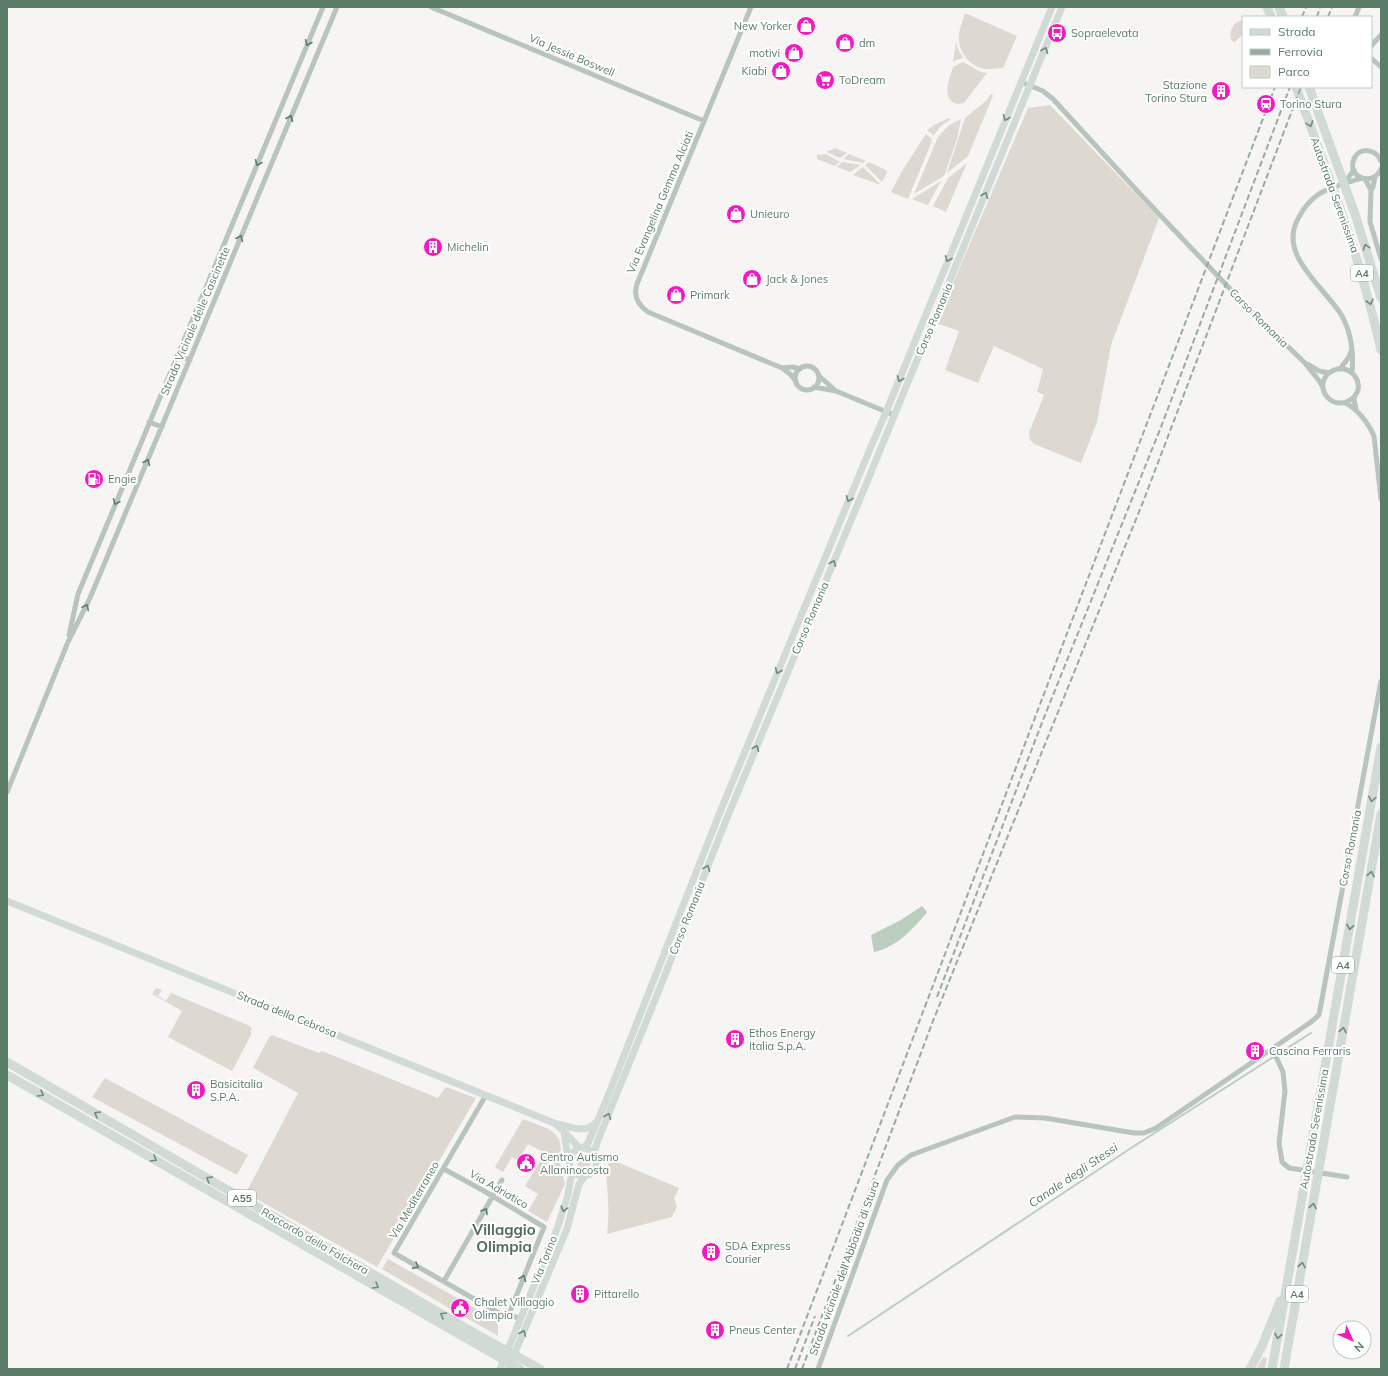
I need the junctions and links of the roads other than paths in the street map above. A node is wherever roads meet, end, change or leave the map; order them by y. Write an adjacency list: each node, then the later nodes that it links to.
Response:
1 (323, 7): 29 (street, Strada Vicinale delle Cascinette, one-way to 29)
2 (337, 7): 30 (street, Strada Vicinale delle Cascinette, one-way to 2)
3 (431, 7): 17 (street, Via Jessie Boswell)
4 (751, 7): 17 (street, Via Evangelina Gemma Alciati)
5 (1052, 7): 13 (main road, Corso Romania)
6 (1062, 7): 14 (main road, Corso Romania, one-way to 6)
7 (1359, 7): 8 (street)
8 (1354, 16)
9 (1381, 35): 10 (street)
10 (1372, 45)
11 (1372, 59): 12 (street)
12 (1381, 67)
13 (1021, 82): 14 (street, Corso Romania); 45 (main road, Corso Romania, one-way to 45)
14 (1030, 86): 31 (street, Corso Romania); 46 (main road, Corso Romania, one-way to 14)
15 (1296, 88): 28 (highway, Autostrada Serenissima / A4, one-way to 28)
16 (1309, 88): 26 (highway, Autostrada Serenissima / A4, one-way to 16)
17 (704, 121): 32 (street, Via Evangelina Gemma Alciati)
18 (1380, 158): 19 (street)
19 (1354, 170): 22 (street); 23 (street)
20 (1381, 170): 21 (street)
21 (1375, 177): 22 (street); 24 (street)
22 (1363, 178): 23 (street); 24 (street)
23 (1340, 184): 27 (street)
24 (1371, 190): 25 (street)
25 (1381, 259)
26 (1381, 298)
27 (1352, 348): 34 (street); 35 (street)
28 (1381, 350)
29 (178, 356): 30 (street); 47 (street, Strada Vicinale delle Cascinette)
30 (190, 360): 48 (street, Strada Vicinale delle Cascinette)
31 (1305, 363): 36 (street, Corso Romania); 40 (street, Corso Romania)
32 (782, 368): 33 (street, Via Evangelina Gemma Alciati); 38 (street, Via Evangelina Gemma Alciati)
33 (800, 369): 37 (street); 38 (street)
34 (1340, 369): 35 (street); 36 (street)
35 (1352, 372): 42 (street)
36 (1329, 373): 40 (street)
37 (819, 376): 39 (street); 41 (street)
38 (796, 381): 39 (street)
39 (814, 388): 41 (street)
40 (1323, 388): 43 (street)
41 (836, 390): 45 (street)
42 (1355, 396): 43 (street); 44 (street)
43 (1345, 403): 44 (street)
44 (1356, 410): 49 (street)
45 (886, 412): 46 (street); 61 (main road, Corso Romania, one-way to 61)
46 (894, 415): 65 (main road, Corso Romania, one-way to 46)
47 (149, 422): 48 (street); 50 (street, Strada Vicinale delle Cascinette, one-way to 50)
48 (162, 427): 50 (street, Strada Vicinale delle Cascinette, one-way to 48)
49 (1381, 498)
50 (68, 642): 53 (street, Strada Vicinale delle Cascinette)
51 (1381, 681): 56 (street, Corso Romania)
52 (1381, 747): 75 (highway, Autostrada Serenissima / A4, one-way to 75)
53 (7, 792)
54 (1381, 814): 79 (highway, Autostrada Serenissima / A4, one-way to 54)
55 (7, 901): 60 (main road, Strada della Cebrosa)
56 (1319, 1014): 57 (street, Strada vicinale dell'Abbadia di Stura)
57 (1272, 1048): 70 (street); 84 (street, Strada vicinale dell'Abbadia di Stura)
58 (7, 1062): 78 (highway, Raccordo della Falchera / A55, one-way to 58)
59 (7, 1075): 78 (highway, Raccordo della Falchera / A55, one-way to 78)
60 (486, 1095): 62 (main road, Strada della Cebrosa); 67 (street, Via Mediterraneo)
61 (597, 1122): 62 (main road); 64 (main road, Corso Romania)
62 (554, 1123): 63 (main road, Strada della Cebrosa)
63 (564, 1131): 64 (main road, Strada della Cebrosa); 66 (main road)
64 (582, 1148): 65 (main road); 66 (main road)
65 (594, 1153): 69 (main road)
66 (570, 1158): 68 (main road)
67 (444, 1169): 72 (street, Via Adriatico); 74 (street, Via Mediterraneo, one-way to 74)
68 (572, 1171): 69 (main road); 77 (main road, Via Torino, one-way to 77)
69 (585, 1176): 82 (main road, Via Torino, one-way to 69)
70 (1347, 1177)
71 (502, 1180): 72 (street)
72 (493, 1197): 73 (street, Via Adriatico); 74 (street, one-way to 72)
73 (544, 1227): 76 (street, Via Torino, one-way to 73)
74 (444, 1281): 76 (street, Via Mediterraneo)
75 (1287, 1283): 85 (highway); 86 (highway, Autostrada Serenissima / A4, one-way to 86)
76 (509, 1314): 77 (street, Via Mediterraneo)
77 (520, 1319): 81 (main road, Via Torino)
78 (474, 1338): 80 (highway, Raccordo della Falchera / A55); 83 (highway, Raccordo della Falchera / A55)
79 (1288, 1344): 87 (highway, Autostrada Serenissima / A4); 88 (highway)
80 (536, 1367)
81 (500, 1369)
82 (508, 1369)
83 (520, 1369)
84 (818, 1369)
85 (1249, 1369)
86 (1272, 1369)
87 (1284, 1369)
88 (1289, 1369)

